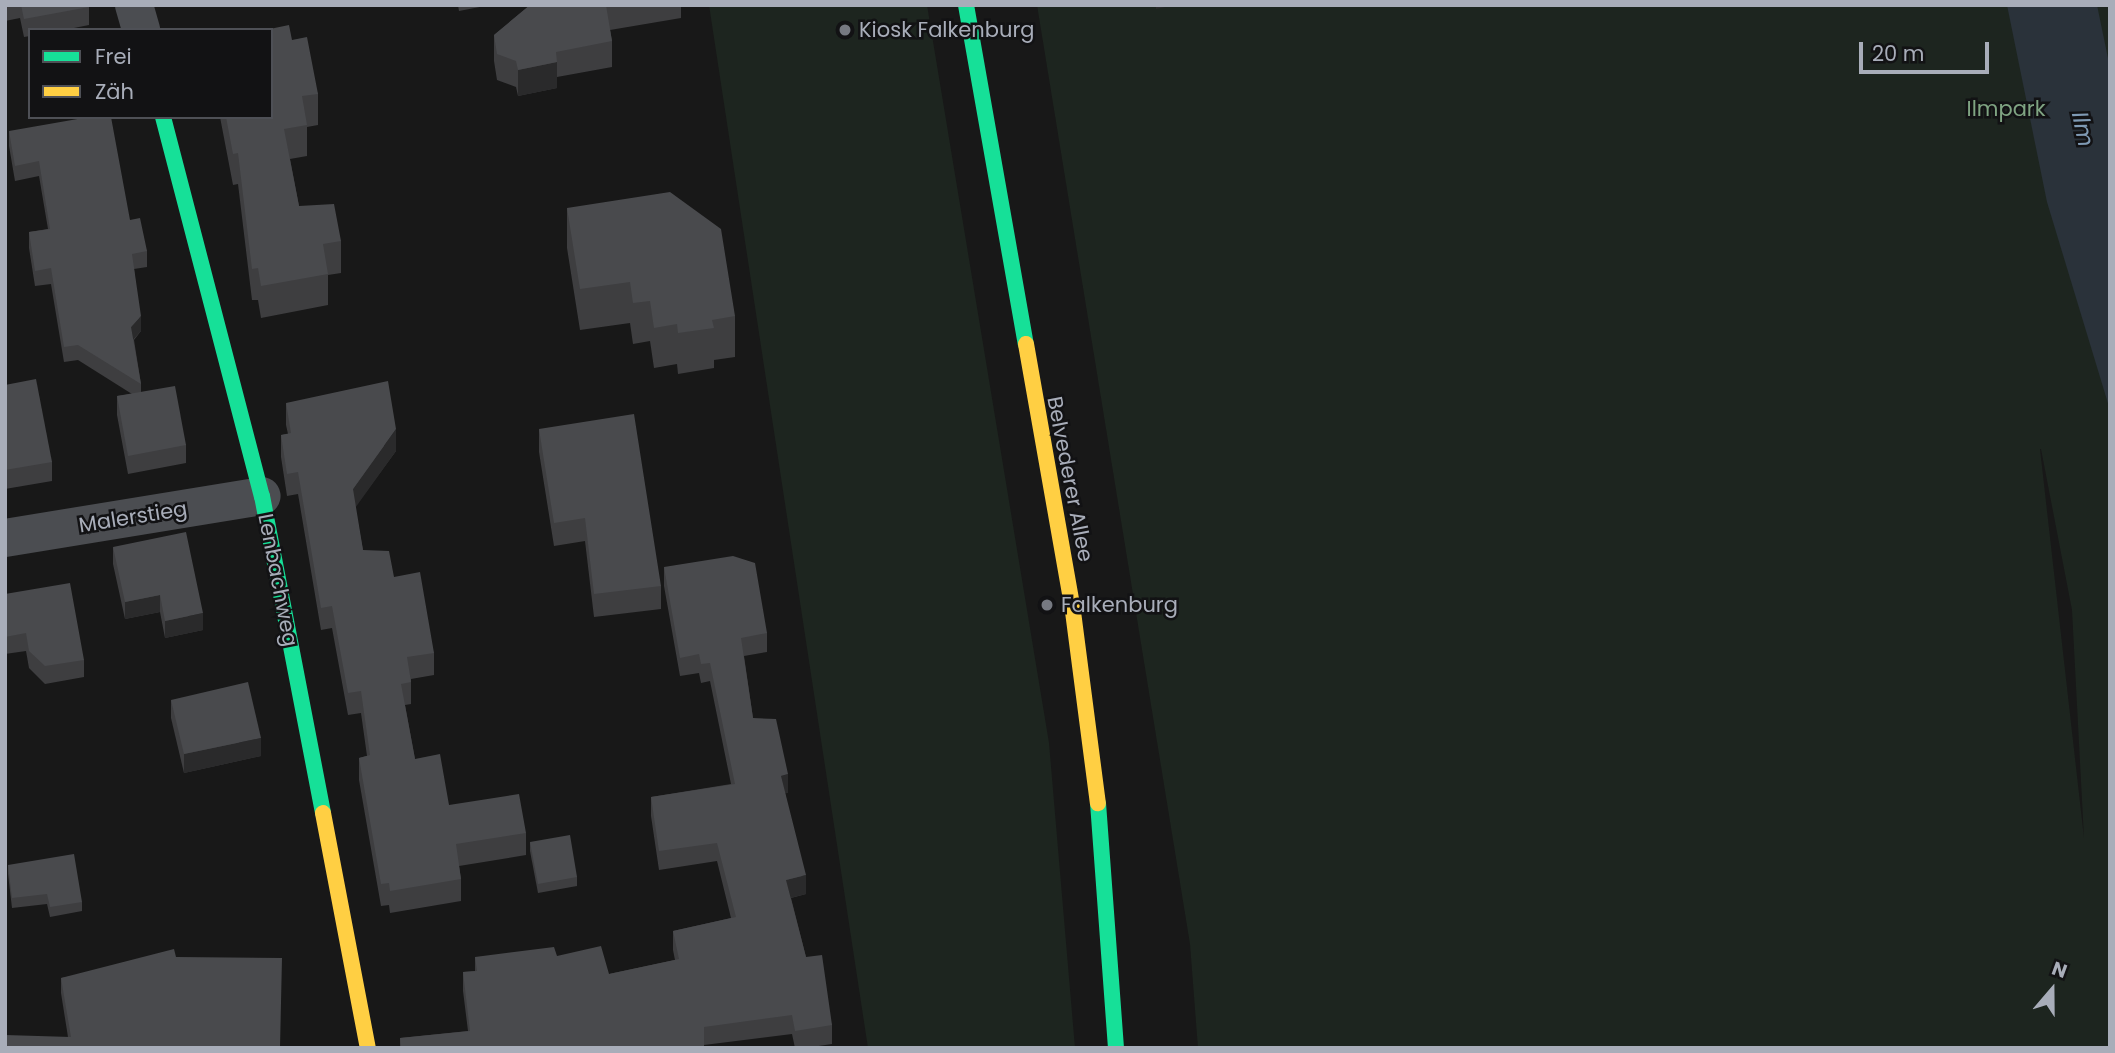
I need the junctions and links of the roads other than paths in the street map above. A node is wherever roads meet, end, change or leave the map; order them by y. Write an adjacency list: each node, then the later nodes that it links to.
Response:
1 (134, 5): 3 (street)
2 (966, 5): 8 (street, Belvederer Allee)
3 (140, 28)
4 (164, 119): 5 (street, Lenbachweg)
5 (262, 496): 6 (street, Malerstieg); 7 (street, Lenbachweg)
6 (5, 538)
7 (368, 1048)
8 (1116, 1048)

